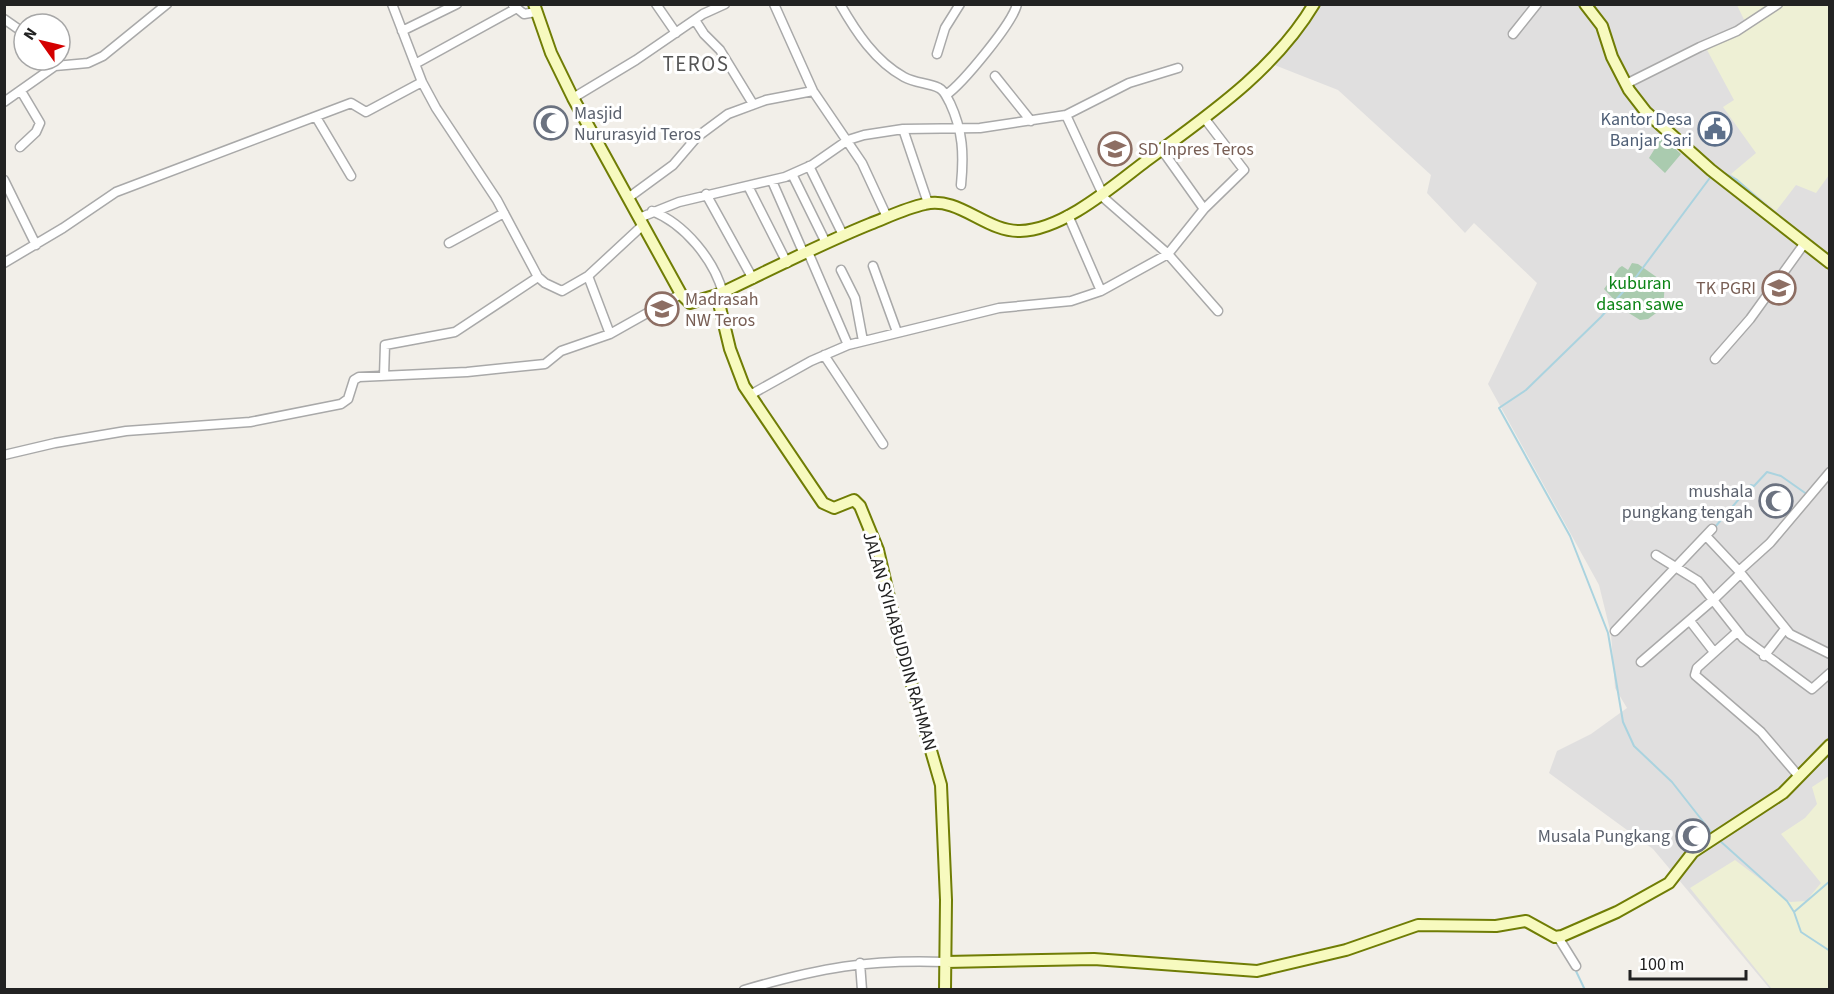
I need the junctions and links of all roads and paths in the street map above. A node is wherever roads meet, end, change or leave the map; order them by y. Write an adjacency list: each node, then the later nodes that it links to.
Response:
1 (167, 4): 23 (street)
2 (392, 4): 19 (street)
3 (457, 4): 19 (street)
4 (656, 4): 20 (street)
5 (698, 4): 17 (street)
6 (725, 4): 17 (street)
7 (774, 4): 31 (street)
8 (840, 4): 32 (street)
9 (960, 4): 22 (street)
10 (1017, 4): 32 (street)
11 (1314, 4): 38 (street)
12 (1537, 4): 21 (street)
13 (1586, 4): 29 (street)
14 (1778, 4): 29 (street)
15 (514, 7): 16 (street); 24 (street)
16 (535, 8): 33 (street)
17 (704, 14): 18 (street)
18 (695, 20): 20 (street); 35 (street)
19 (402, 31): 24 (street)
20 (676, 33): 33 (street)
21 (1513, 34)
22 (937, 54)
23 (72, 64)
24 (415, 64): 28 (street)
25 (1179, 68): 36 (street)
26 (47, 72): 30 (street)
27 (995, 76): 39 (street)
28 (422, 82): 37 (street); 58 (street)
29 (1626, 84): 65 (street)
30 (21, 91): 34 (street); 43 (street)
31 (813, 91): 35 (street); 42 (street)
32 (946, 95): 41 (street)
33 (573, 98): 54 (street)
34 (4, 102)
35 (753, 104): 54 (street)
36 (1066, 115): 39 (street); 53 (street)
37 (316, 117): 47 (street); 66 (street)
38 (1205, 119): 44 (street); 56 (street)
39 (1031, 121): 41 (street)
40 (903, 129): 41 (street); 42 (street); 55 (street)
41 (961, 129): 50 (street)
42 (848, 140): 45 (street); 60 (street)
43 (20, 147)
44 (1162, 150): 53 (street); 56 (street)
45 (809, 166): 46 (street); 62 (street)
46 (792, 174): 49 (street); 64 (street)
47 (351, 176)
48 (4, 180): 66 (street)
49 (772, 181): 51 (street); 67 (street)
50 (961, 185)
51 (748, 186): 52 (street); 70 (street)
52 (706, 194): 57 (street); 76 (street)
53 (1103, 195): 59 (street); 68 (street)
54 (628, 198): 61 (street)
55 (928, 203): 59 (street); 60 (street)
56 (1204, 209): 68 (street)
57 (652, 211): 61 (street); 79 (street)
58 (504, 213): 63 (street); 74 (street)
59 (1068, 215): 77 (street)
60 (887, 217): 62 (street)
61 (641, 221): 75 (street); 78 (street)
62 (843, 235): 64 (street)
63 (449, 243)
64 (826, 243): 67 (street)
65 (1804, 244): 71 (street); 86 (street)
66 (36, 245): 69 (street)
67 (806, 253): 70 (street); 84 (street)
68 (1168, 254): 77 (street); 80 (street)
69 (4, 263)
70 (787, 263): 76 (street)
71 (1830, 263)
72 (873, 266): 81 (street)
73 (840, 270): 83 (street)
74 (538, 276): 75 (street); 87 (street)
75 (588, 276): 82 (street)
76 (753, 279): 79 (street)
77 (1101, 291): 81 (street)
78 (681, 294): 79 (street); 82 (street)
79 (720, 294): 88 (street, JALAN SYIHABUDDIN RAHMAN)
80 (1218, 311)
81 (897, 332): 83 (street)
82 (610, 334): 87 (street)
83 (863, 341): 84 (street)
84 (848, 345): 85 (street)
85 (824, 355): 88 (street); 89 (street)
86 (1715, 359)
87 (384, 376): 90 (street)
88 (750, 395): 108 (street, JALAN SYIHABUDDIN RAHMAN)
89 (883, 444)
90 (4, 456)
91 (1829, 472): 94 (street)
92 (1656, 555): 93 (street)
93 (1674, 565): 94 (street); 95 (street); 98 (street)
94 (1740, 572): 95 (street); 97 (street)
95 (1713, 600): 96 (street); 99 (street)
96 (1690, 621): 100 (street); 103 (street)
97 (1785, 628): 101 (street); 102 (street)
98 (1615, 631)
99 (1737, 632): 100 (street); 102 (street)
100 (1714, 652): 106 (street)
101 (1830, 654)
102 (1764, 656): 104 (street)
103 (1641, 662)
104 (1830, 673)
105 (1830, 746): 107 (street)
106 (1796, 773)
107 (1558, 937): 108 (street); 110 (street)
108 (946, 962): 109 (street); 113 (street, JALAN SYIHABUDDIN RAHMAN)
109 (860, 963): 111 (street); 112 (street)
110 (1576, 966)
111 (744, 990)
112 (862, 990)
113 (945, 990)

